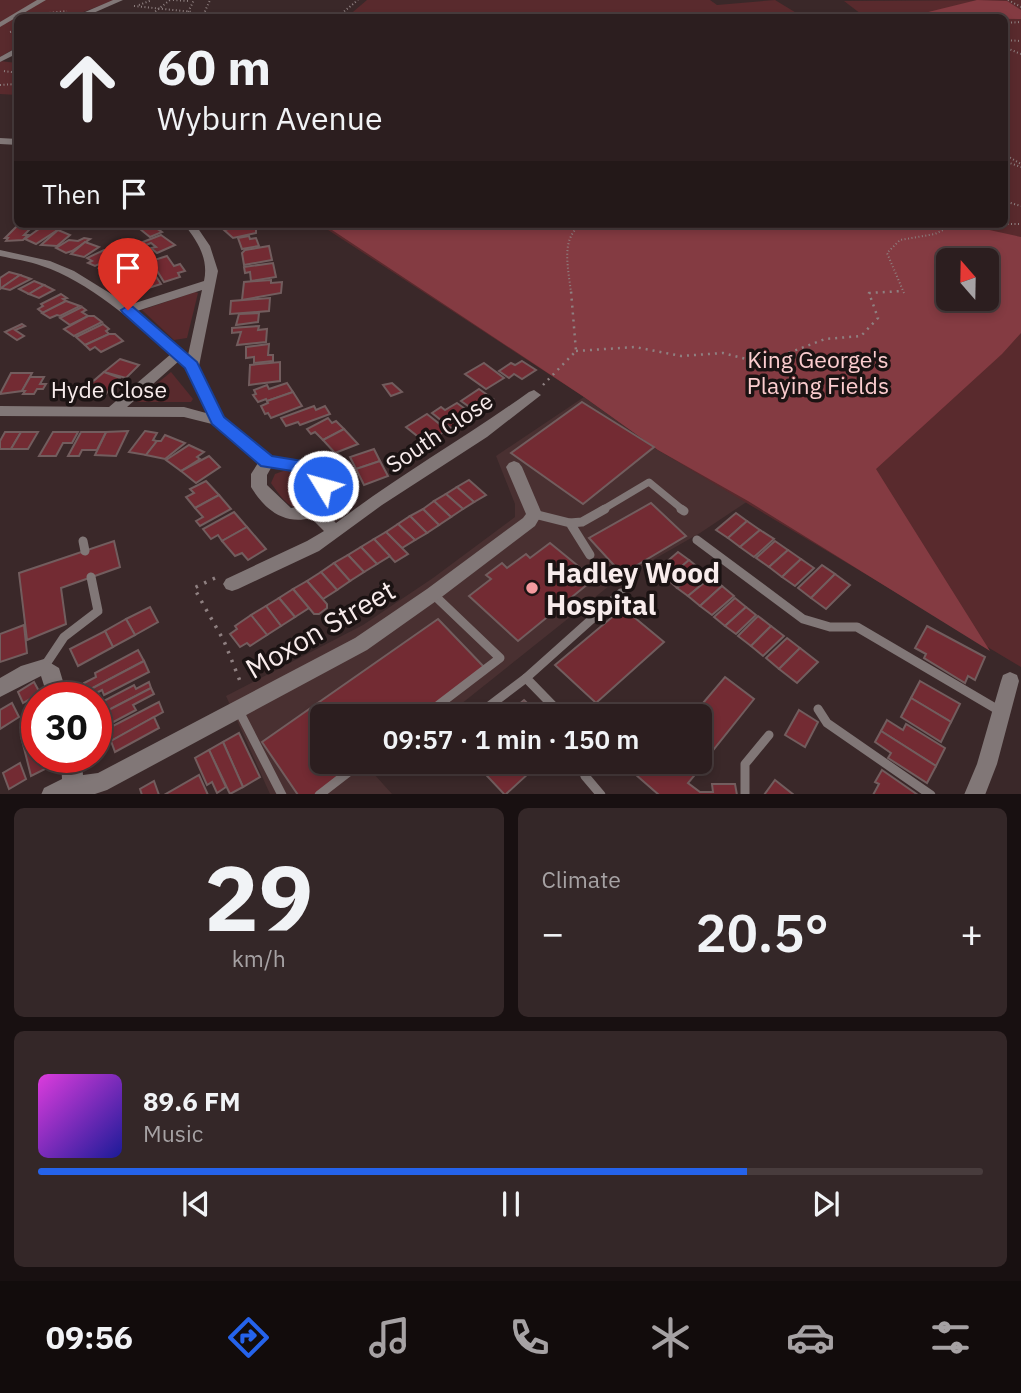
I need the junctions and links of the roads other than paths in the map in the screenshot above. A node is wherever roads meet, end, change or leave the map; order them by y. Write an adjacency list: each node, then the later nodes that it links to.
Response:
1 (41, 0): 3 (street)
2 (119, 0): 4 (street)
3 (20, 14)
4 (71, 14)
5 (192, 228): 7 (street)
6 (0, 253): 8 (street)
7 (211, 283): 8 (street); 10 (street)
8 (128, 310): 9 (street)
9 (178, 355): 10 (street); 13 (street)
10 (192, 366): 14 (street)
11 (534, 395): 21 (street, South Close)
12 (0, 411): 13 (street, Hyde Close)
13 (112, 412): 14 (street, Hyde Close)
14 (217, 420): 15 (street)
15 (267, 462): 17 (street); 17 (street)
16 (514, 467): 19 (street)
17 (314, 511): 21 (street)
18 (684, 511): 20 (lane)
19 (534, 514): 20 (lane); 29 (street, Moxon Street)
20 (570, 523): 25 (lane)
21 (335, 532): 27 (street, South Close)
22 (697, 540): 40 (lane)
23 (83, 541): 24 (lane)
24 (85, 551)
25 (590, 555)
26 (91, 577): 30 (lane)
27 (232, 584)
28 (621, 593): 31 (lane)
29 (433, 594): 35 (lane); 38 (street, Moxon Street)
30 (44, 667): 32 (street); 34 (street)
31 (526, 678): 36 (lane); 37 (lane)
32 (54, 682)
33 (1016, 683): 40 (street)
34 (0, 688)
35 (440, 704)
36 (492, 704)
37 (551, 704)
38 (237, 708): 45 (street, Moxon Street); 47 (lane)
39 (818, 709): 51 (lane)
40 (1002, 712): 52 (street)
41 (769, 735): 50 (lane)
42 (74, 773): 45 (street)
43 (346, 774): 48 (lane)
44 (584, 774): 49 (lane)
45 (71, 787): 46 (street, Moxon Street)
46 (51, 794)
47 (282, 794)
48 (319, 794)
49 (601, 794)
50 (745, 794)
51 (931, 794)
52 (974, 794)

